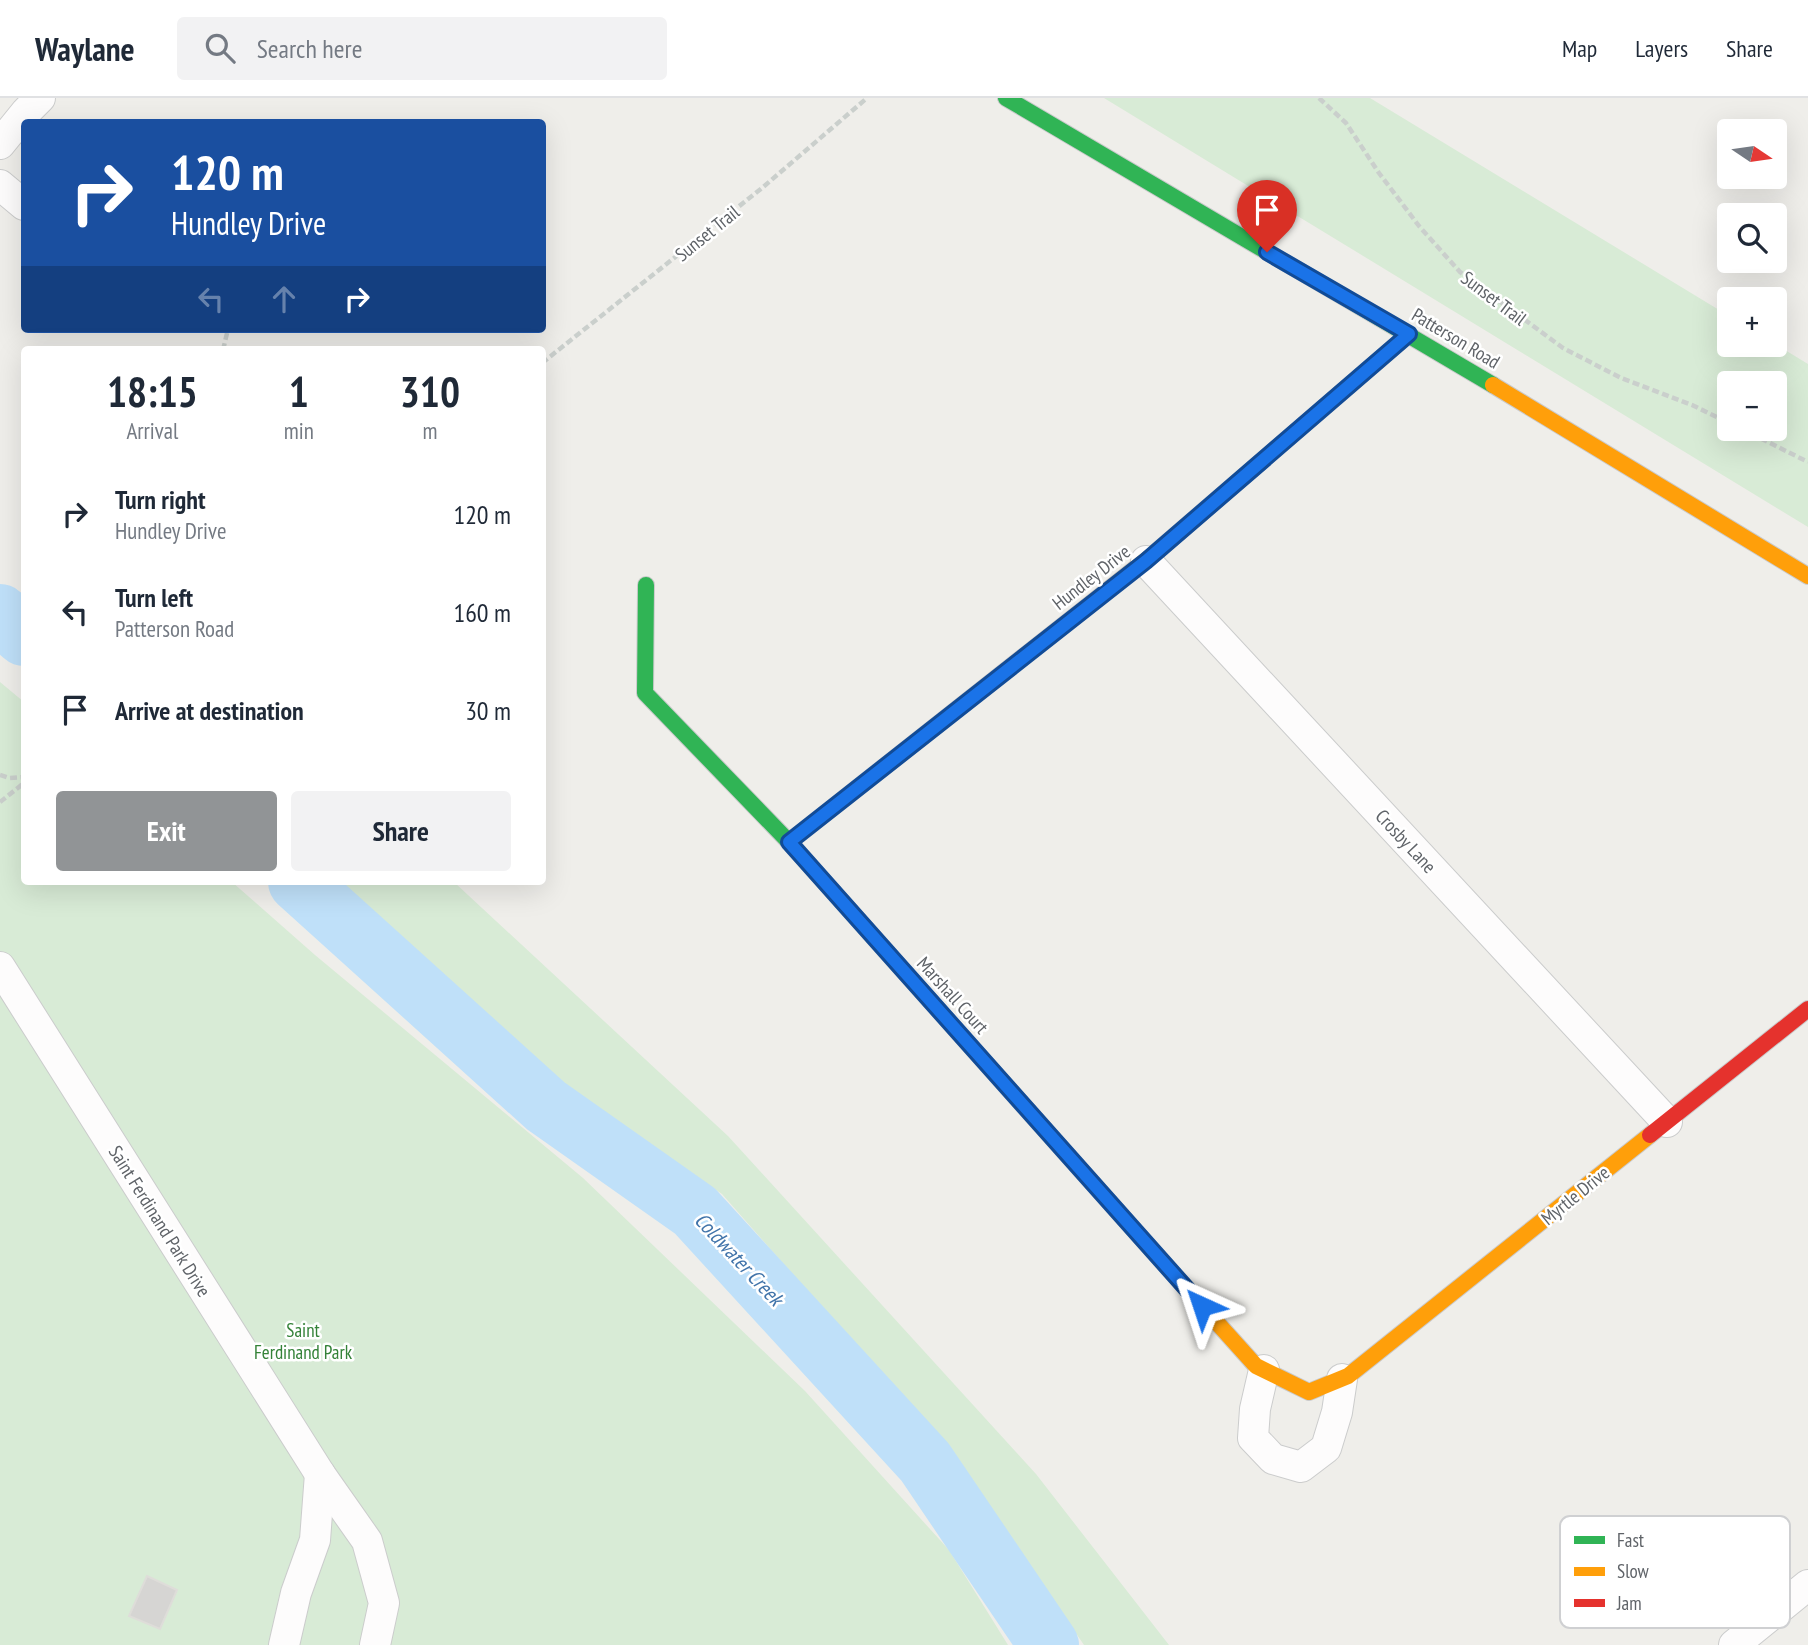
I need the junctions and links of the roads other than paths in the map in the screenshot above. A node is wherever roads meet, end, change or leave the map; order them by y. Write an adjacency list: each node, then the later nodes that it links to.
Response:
1 (40, 98): 5 (street)
2 (1006, 98): 4 (street, Patterson Road)
3 (1069, 120): 4 (street)
4 (1078, 142): 8 (street, Patterson Road)
5 (0, 144)
6 (0, 185): 7 (street)
7 (21, 202)
8 (1409, 334): 9 (street, Hundley Drive); 10 (street, Patterson Road)
9 (1146, 561): 12 (street, Hundley Drive); 15 (street, Crosby Lane)
10 (1808, 576)
11 (646, 585): 12 (street, Marshall Court)
12 (789, 842): 16 (street, Marshall Court)
13 (0, 967): 19 (street, Saint Ferdinand Park Drive)
14 (1808, 1009): 15 (street, Myrtle Drive)
15 (1667, 1122): 17 (street, Myrtle Drive)
16 (1264, 1370): 17 (street); 18 (street, Marshall Court)
17 (1342, 1379): 18 (street, Myrtle Drive)
18 (1309, 1392)
19 (320, 1474): 23 (street); 24 (street, Saint Ferdinand Park Drive)
20 (1808, 1586): 21 (street)
21 (1790, 1600)
22 (1755, 1628): 25 (street)
23 (284, 1645)
24 (375, 1645)
25 (1734, 1645)

